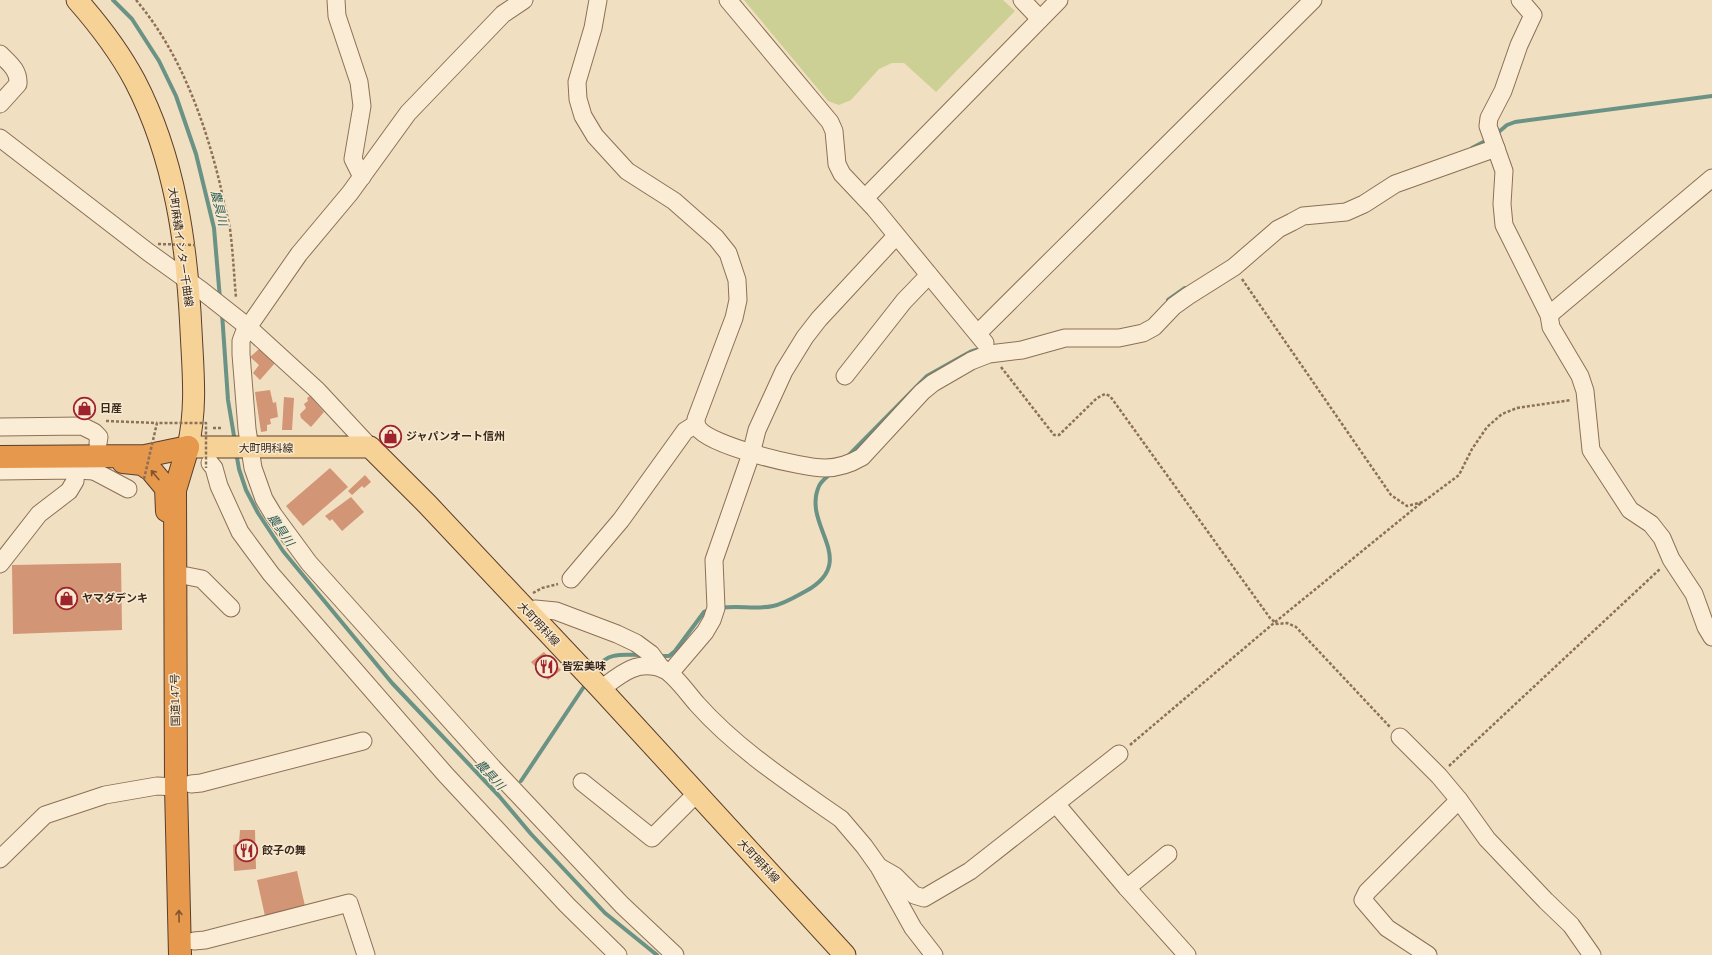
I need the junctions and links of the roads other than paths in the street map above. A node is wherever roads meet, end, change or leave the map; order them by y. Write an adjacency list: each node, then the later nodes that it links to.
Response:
1 (77, 0): 20 (main road, 大町麻績インター千曲線)
2 (336, 0): 15 (street)
3 (524, 0): 15 (street)
4 (598, 0): 26 (street)
5 (728, 0): 17 (street)
6 (1022, 0): 10 (street)
7 (1059, 0): 10 (street)
8 (1313, 0): 23 (street)
9 (1520, 0): 14 (street)
10 (1040, 19): 17 (street)
11 (0, 54): 12 (street)
12 (0, 104)
13 (0, 138): 20 (street)
14 (1496, 148): 21 (street); 24 (street)
15 (362, 177): 22 (street)
16 (1712, 178): 21 (street)
17 (865, 198): 18 (street)
18 (896, 236): 19 (street); 32 (street)
19 (929, 275): 23 (street); 25 (street)
20 (194, 284): 22 (street); 29 (main road, 大町麻績インター千曲線)
21 (1549, 315): 44 (street)
22 (241, 321): 30 (street); 31 (street)
23 (978, 333): 24 (street)
24 (989, 354): 32 (street)
25 (845, 376)
26 (696, 424): 32 (street); 41 (street)
27 (0, 427): 34 (street)
28 (0, 442): 34 (highway)
29 (188, 447): 34 (highway); 35 (main road, 大町明科線); 40 (highway, 国道147号)
30 (370, 447): 31 (main road, 大町明科線); 42 (main road, 大町明科線)
31 (248, 448): 35 (main road, 大町明科線); 62 (street)
32 (751, 454): 45 (street)
33 (0, 457): 34 (highway)
34 (96, 457): 36 (street); 38 (street); 40 (highway, one-way to 34)
35 (210, 460): 61 (street)
36 (76, 470): 37 (street); 39 (street)
37 (0, 471)
38 (128, 489)
39 (0, 564)
40 (180, 570): 43 (street); 51 (highway, 国道147号)
41 (571, 579)
42 (530, 602): 45 (street); 46 (main road, 大町明科線)
43 (231, 608)
44 (1712, 637)
45 (666, 671): 46 (street); 57 (street)
46 (601, 690): 52 (main road, 大町明科線)
47 (1400, 737): 53 (street)
48 (362, 741): 51 (street)
49 (1118, 754): 54 (street)
50 (582, 782): 52 (street)
51 (183, 785): 56 (street); 59 (highway, 国道147号)
52 (696, 794): 63 (main road, 大町明科線)
53 (1459, 800): 66 (street); 67 (street)
54 (1056, 804): 57 (street); 58 (street)
55 (1168, 854): 58 (street)
56 (0, 859)
57 (879, 867): 64 (street)
58 (1127, 888): 65 (street)
59 (190, 950): 60 (street)
60 (366, 955)
61 (618, 955)
62 (675, 955)
63 (845, 955)
64 (934, 955)
65 (1187, 955)
66 (1428, 955)
67 (1592, 955)

